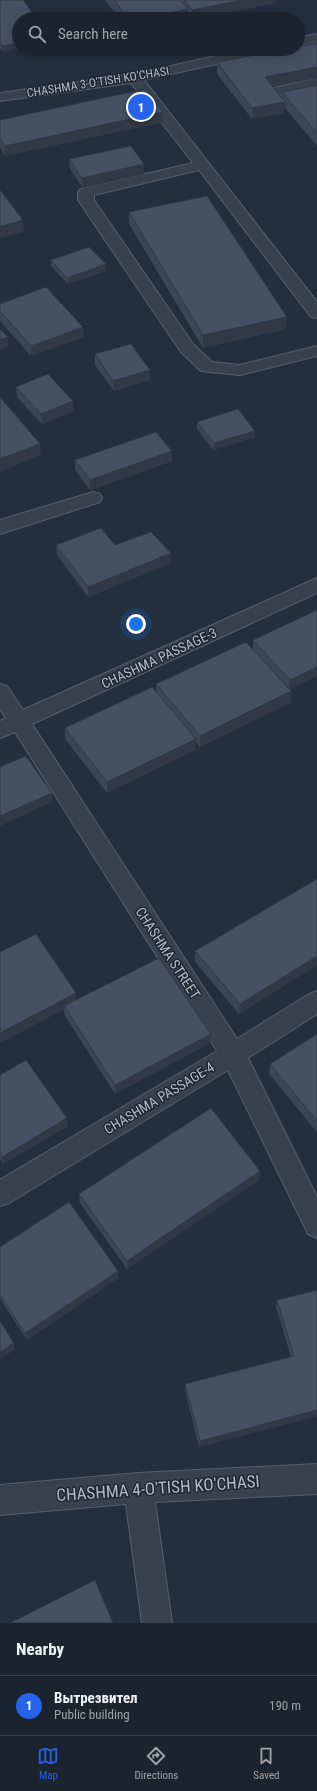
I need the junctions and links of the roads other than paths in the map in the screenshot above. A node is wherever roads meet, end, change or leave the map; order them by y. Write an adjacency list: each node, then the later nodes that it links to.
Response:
1 (317, 38): 2 (street)
2 (305, 41)
3 (234, 56): 4 (street, CHASHMA 3-O'TISH KO'CHASI)
4 (135, 78): 7 (street, CHASHMA 3-O'TISH KO'CHASI); 8 (street)
5 (317, 82): 6 (street)
6 (280, 91)
7 (0, 97)
8 (202, 165): 9 (street); 10 (street)
9 (317, 313)
10 (317, 351)
11 (93, 498): 12 (street)
12 (0, 527)
13 (317, 585): 15 (street, CHASHMA PASSAGE-3)
14 (0, 692): 15 (street, CHASHMA STREET)
15 (10, 726): 17 (street, CHASHMA STREET)
16 (317, 1000): 17 (street, CHASHMA PASSAGE-4)
17 (233, 1054): 18 (street, CHASHMA PASSAGE-4); 19 (street, CHASHMA STREET)
18 (0, 1194)
19 (317, 1225)
20 (317, 1479): 21 (street, CHASHMA 4-O'TISH KO'CHASI)
21 (138, 1488): 22 (street, CHASHMA 4-O'TISH KO'CHASI); 23 (street)
22 (0, 1500)
23 (157, 1623)

